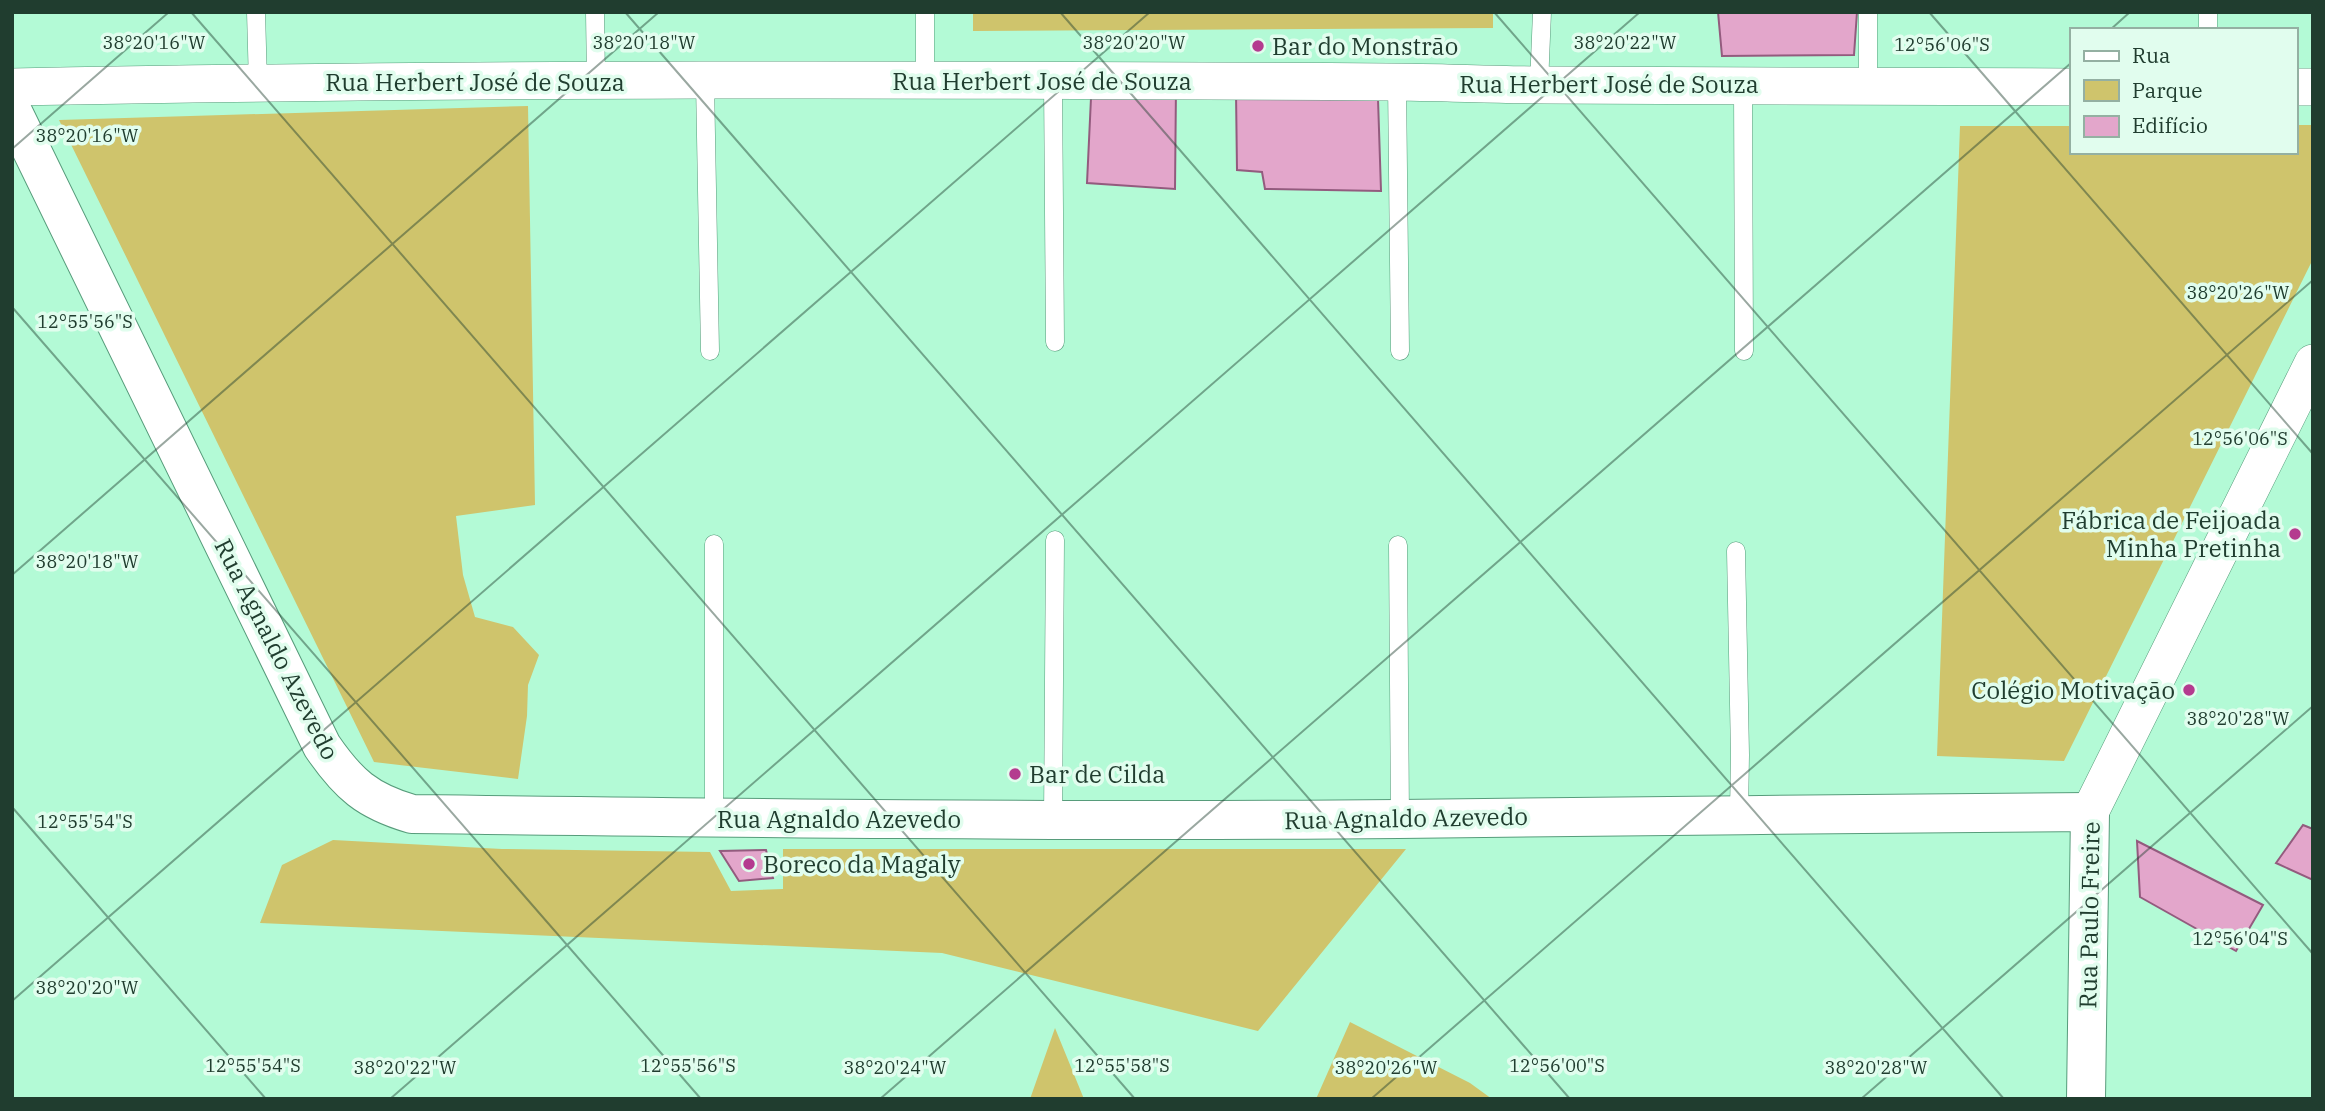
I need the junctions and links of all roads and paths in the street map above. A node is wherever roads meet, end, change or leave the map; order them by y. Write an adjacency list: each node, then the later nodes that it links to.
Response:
1 (256, 12): 11 (lane)
2 (595, 12): 6 (lane)
3 (925, 12): 7 (lane)
4 (1542, 12): 12 (lane)
5 (1868, 12): 16 (lane)
6 (596, 80): 9 (street, Rua Herbert José de Souza); 11 (street, Rua Herbert José de Souza)
7 (925, 80): 8 (street, Rua Herbert José de Souza); 9 (street, Rua Herbert José de Souza)
8 (1053, 80): 10 (street, Rua Herbert José de Souza); 18 (lane)
9 (705, 82): 19 (lane)
10 (1397, 82): 12 (street, Rua Herbert José de Souza); 20 (lane)
11 (257, 84): 14 (street, Rua Herbert José de Souza)
12 (1539, 85): 13 (street, Rua Herbert José de Souza)
13 (1743, 85): 16 (street, Rua Herbert José de Souza); 21 (lane)
14 (12, 87)
15 (2070, 87): 16 (street, Rua Herbert José de Souza)
16 (1868, 88)
17 (12, 110): 29 (street, Rua Agnaldo Azevedo)
18 (1055, 342)
19 (710, 351)
20 (1401, 351)
21 (1744, 351)
22 (2313, 363): 27 (street, Rua Paulo Freire)
23 (1055, 540): 31 (lane)
24 (714, 544): 29 (lane)
25 (1398, 545): 30 (lane)
26 (1736, 551): 28 (lane)
27 (2090, 812): 28 (street, Rua Agnaldo Azevedo); 32 (street, Rua Paulo Freire)
28 (1739, 814): 30 (street, Rua Agnaldo Azevedo)
29 (714, 818): 31 (street, Rua Agnaldo Azevedo)
30 (1400, 820): 31 (street, Rua Agnaldo Azevedo)
31 (1053, 821)
32 (2086, 1099)

